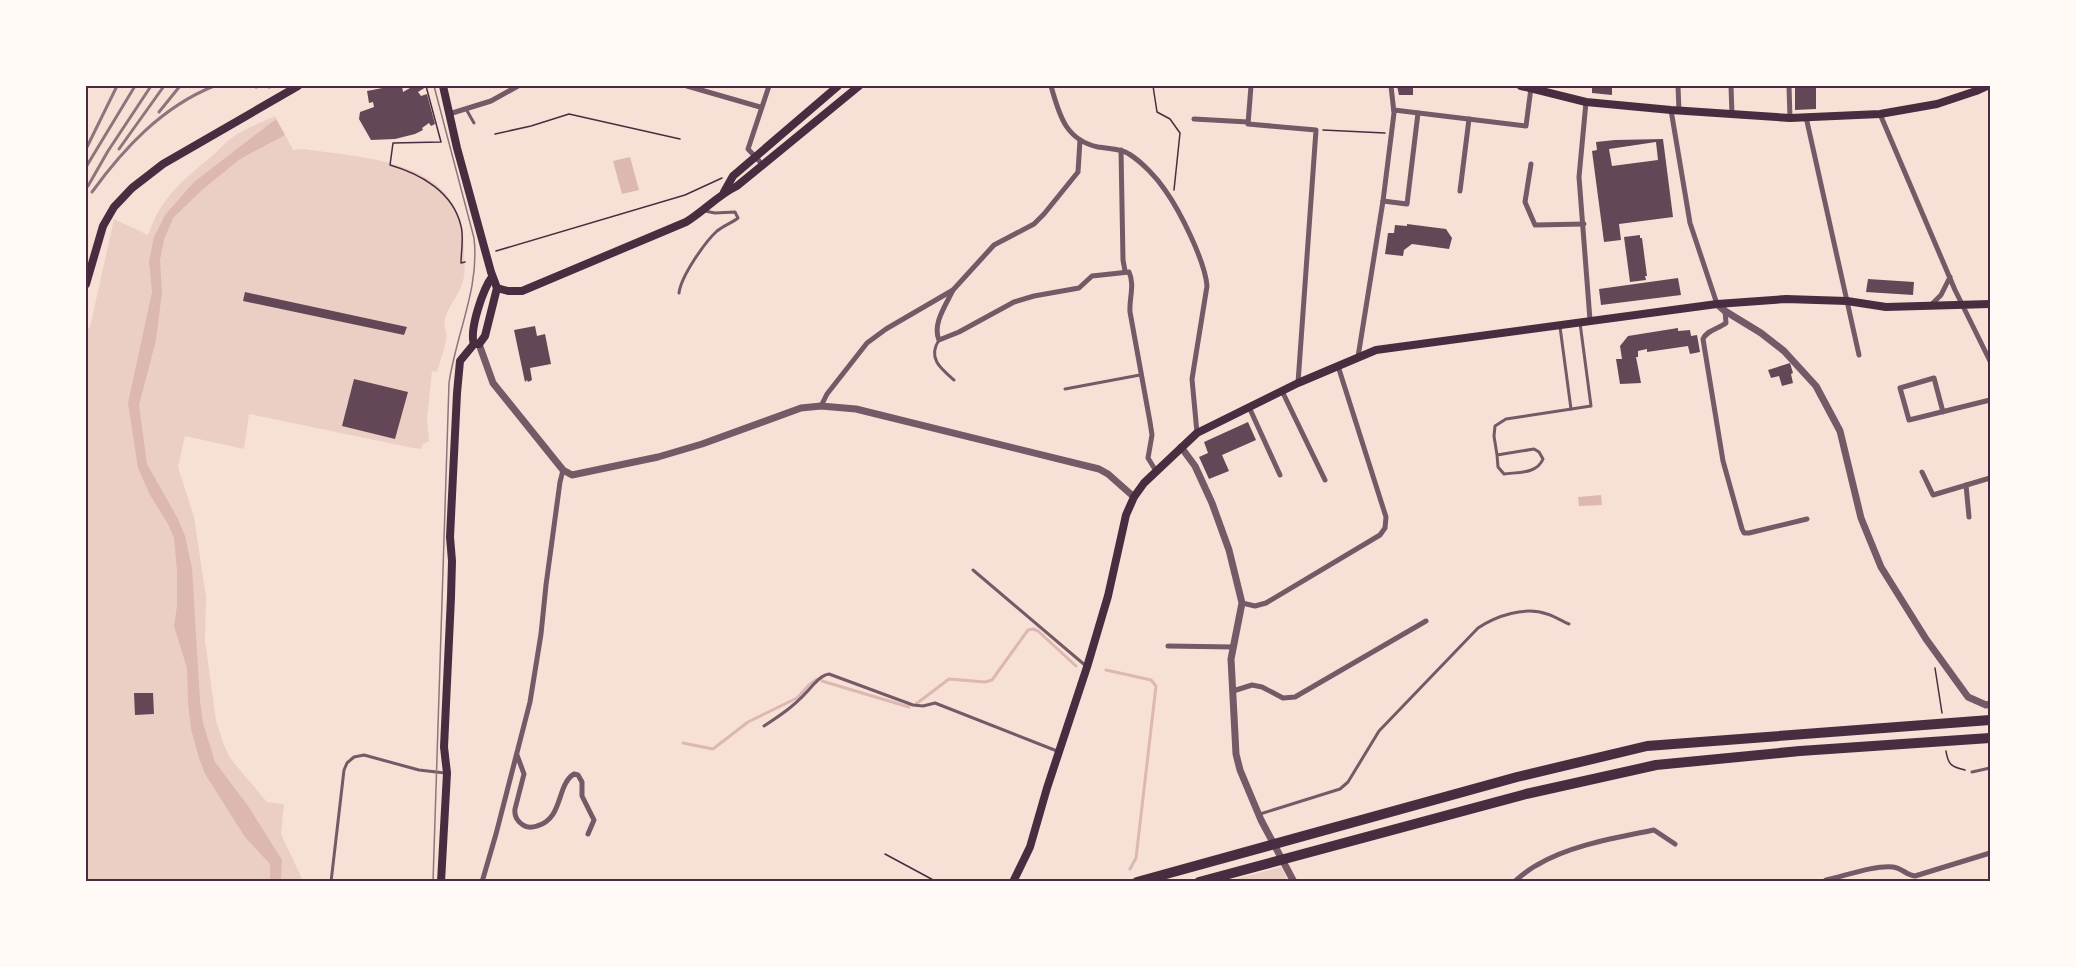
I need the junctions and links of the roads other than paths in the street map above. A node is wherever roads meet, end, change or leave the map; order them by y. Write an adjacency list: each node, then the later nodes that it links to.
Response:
1 (298, 86): 45 (main road)
2 (443, 86): 23 (main road)
3 (518, 86): 19 (street)
4 (687, 86): 18 (street)
5 (768, 86): 18 (street)
6 (838, 86): 34 (main road)
7 (859, 86): 36 (main road)
8 (1051, 86): 32 (street)
9 (1251, 86): 30 (street)
10 (1391, 86): 20 (street)
11 (1521, 86): 16 (main road)
12 (1678, 86): 21 (street)
13 (1731, 86): 25 (street)
14 (1789, 86): 27 (street)
15 (1987, 86): 24 (main road)
16 (1531, 88): 17 (main road); 29 (street)
17 (1586, 102): 21 (main road); 41 (street)
18 (760, 107): 34 (street)
19 (466, 109): 23 (street); 31 (lane)
20 (1394, 111): 22 (street); 39 (street)
21 (1675, 111): 25 (main road); 50 (street)
22 (1418, 113): 29 (street); 39 (street)
23 (449, 114): 43 (main road)
24 (1880, 114): 26 (main road); 44 (street)
25 (1732, 115): 27 (main road)
26 (1806, 117): 27 (main road); 49 (street)
27 (1790, 118)
28 (1194, 119): 30 (street)
29 (1469, 119): 37 (street)
30 (1248, 122): 66 (street)
31 (474, 123)
32 (1080, 140): 33 (street); 47 (street)
33 (1121, 150): 42 (street); 74 (street)
34 (755, 156): 36 (street); 38 (main road)
35 (1531, 164): 41 (street)
36 (763, 165): 38 (main road)
37 (1460, 191)
38 (723, 193): 40 (main road)
39 (1383, 201): 61 (street)
40 (704, 211): 46 (main road); 48 (lane)
41 (1584, 224): 55 (street)
42 (1125, 271): 58 (street); 64 (street)
43 (492, 277): 46 (main road); 59 (main road)
44 (1950, 277): 52 (street); 53 (street)
45 (86, 284)
46 (497, 288): 59 (main road)
47 (953, 290): 58 (street); 70 (street)
48 (679, 293)
49 (1847, 301): 50 (main road); 52 (main road); 60 (street)
50 (1717, 304): 54 (street); 55 (main road)
51 (1990, 304): 53 (main road)
52 (1930, 306): 53 (main road)
53 (1962, 306): 62 (street)
54 (1725, 311): 86 (street); 95 (street)
55 (1590, 320): 56 (main road)
56 (1580, 321): 57 (main road); 72 (lane)
57 (1559, 324): 61 (main road); 72 (lane)
58 (939, 340): 65 (lane)
59 (477, 344): 77 (street); 103 (main road)
60 (1859, 355)
61 (1358, 357): 63 (main road)
62 (1990, 362)
63 (1338, 366): 66 (main road); 88 (street)
64 (1142, 375): 67 (lane); 78 (street)
65 (954, 380)
66 (1298, 383): 68 (main road)
67 (1065, 389)
68 (1282, 391): 71 (main road); 82 (street)
69 (1990, 400): 73 (street)
70 (821, 406): 77 (street); 84 (street)
71 (1249, 407): 74 (main road); 80 (street)
72 (1571, 409): 76 (lane)
73 (1943, 412): 73 (street)
74 (1197, 433): 75 (main road)
75 (1181, 447): 78 (main road); 88 (street)
76 (1497, 455): 76 (lane)
77 (563, 470): 100 (street)
78 (1156, 471): 84 (main road)
79 (1922, 472): 83 (street)
80 (1280, 475)
81 (1990, 478): 83 (street)
82 (1325, 480)
83 (1966, 485): 85 (street)
84 (1134, 498): 93 (main road)
85 (1969, 517)
86 (1807, 519)
87 (973, 570): 93 (lane)
88 (1242, 603): 92 (street)
89 (1426, 621): 94 (street)
90 (1569, 624): 104 (lane)
91 (1168, 646): 92 (street)
92 (1233, 647): 94 (street)
93 (1087, 667): 99 (main road)
94 (1233, 691): 104 (street)
95 (1990, 704)
96 (1990, 720): 113 (highway)
97 (764, 726): 99 (lane)
98 (1990, 738): 114 (highway)
99 (1059, 752): 112 (main road)
100 (517, 755): 105 (street); 111 (street)
101 (1990, 768): 102 (lane)
102 (1972, 772)
103 (447, 773): 109 (lane); 110 (main road)
104 (1260, 818): 115 (street)
105 (588, 834)
106 (1675, 844): 116 (street)
107 (1990, 853): 108 (street)
108 (1826, 880)
109 (331, 882)
110 (441, 882)
111 (482, 882)
112 (1013, 882)
113 (1137, 882)
114 (1199, 882)
115 (1294, 882)
116 (1514, 882)

